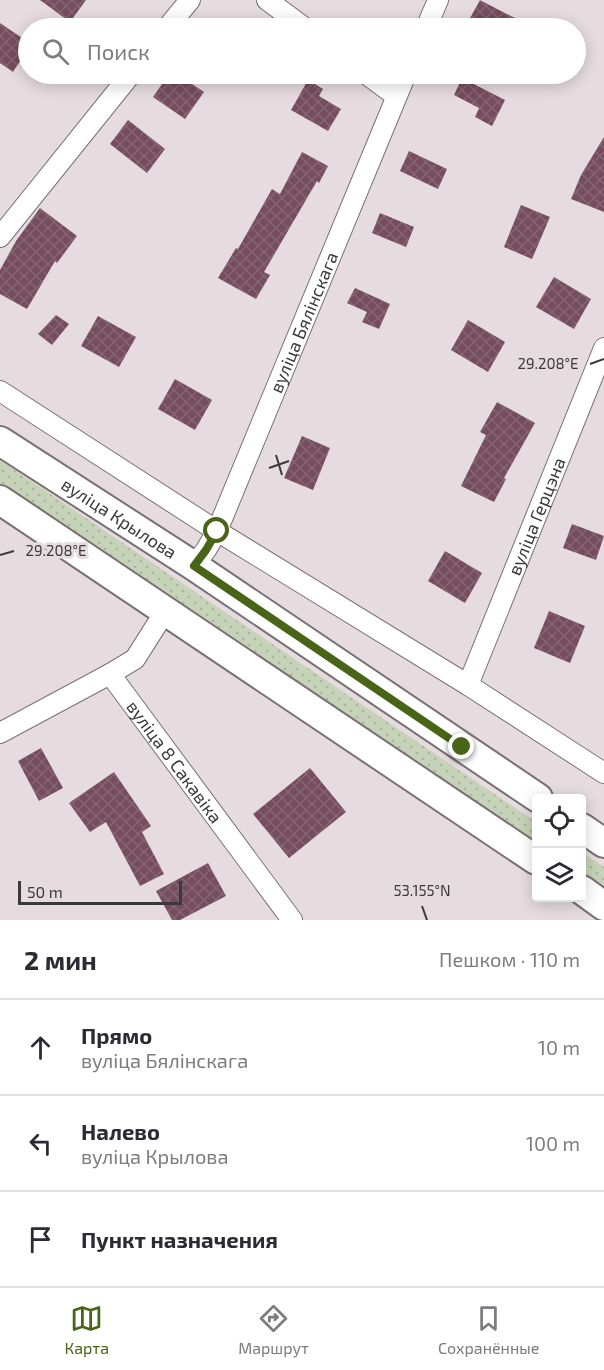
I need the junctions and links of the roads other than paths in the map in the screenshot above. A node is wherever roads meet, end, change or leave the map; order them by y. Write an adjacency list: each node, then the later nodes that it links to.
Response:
1 (190, 0): 4 (street)
2 (267, 0): 5 (street)
3 (438, 0): 6 (street)
4 (175, 18)
5 (291, 18)
6 (430, 18)
7 (123, 84): 11 (street)
8 (380, 84): 10 (street)
9 (401, 84): 10 (street, вуліца Бялінскага)
10 (396, 96): 16 (street, вуліца Бялінскага)
11 (0, 237)
12 (604, 348): 20 (street, вуліца Герцэна)
13 (0, 391): 16 (street)
14 (0, 441): 17 (main road, вуліца Крылова)
15 (0, 500): 18 (main road)
16 (217, 531): 17 (street, вуліца Бялінскага); 20 (street)
17 (194, 566): 23 (main road, вуліца Крылова)
18 (166, 610): 19 (street); 26 (main road)
19 (110, 674): 21 (street); 29 (street, вуліца 8 Сакавіка)
20 (468, 686): 22 (street)
21 (0, 733)
22 (604, 773)
23 (532, 794)
24 (586, 831): 25 (main road)
25 (604, 843)
26 (532, 857)
27 (586, 893): 28 (main road)
28 (604, 906)
29 (292, 920)

